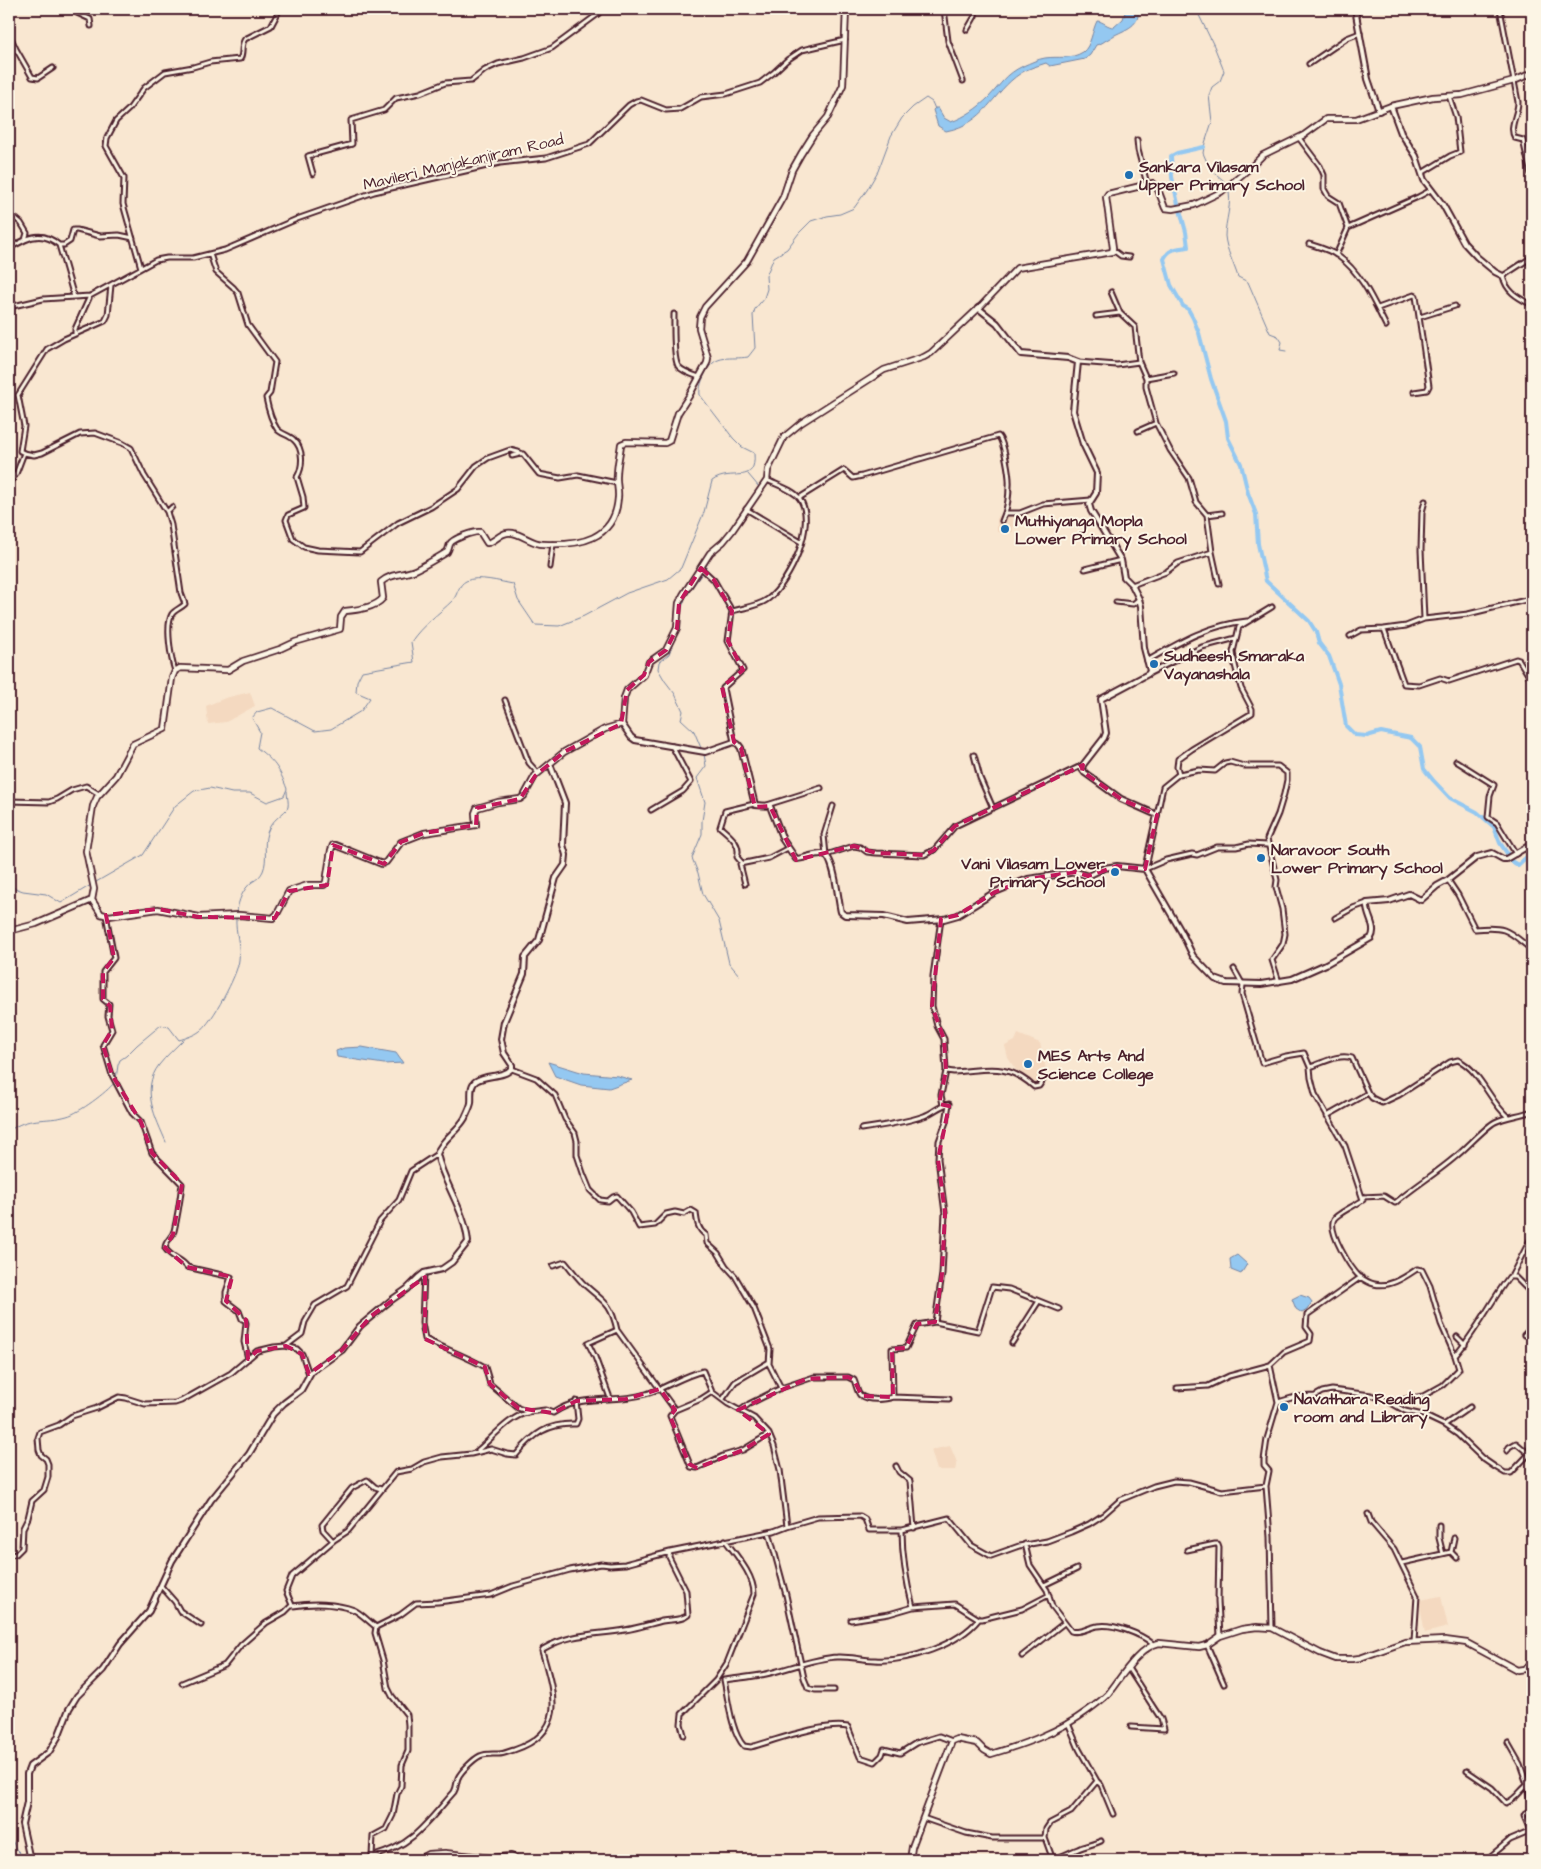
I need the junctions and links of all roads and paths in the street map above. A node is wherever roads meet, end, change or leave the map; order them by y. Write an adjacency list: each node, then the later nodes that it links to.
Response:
1 (74, 9): 9 (street)
2 (280, 9): 33 (street)
3 (602, 9): 27 (street)
4 (846, 9): 13 (main road)
5 (944, 9): 20 (street)
6 (976, 9): 10 (street)
7 (1354, 9): 11 (street)
8 (1500, 9): 19 (street)
9 (91, 26)
10 (967, 30)
11 (1360, 33): 16 (street); 23 (street)
12 (9, 34): 14 (street)
13 (846, 40): 39 (street, Mavileri Manjakanjiram Road); 63 (main road)
14 (16, 49): 15 (street); 17 (street)
15 (9, 54)
16 (1309, 64)
17 (53, 68)
18 (1532, 73): 19 (main road)
19 (1514, 80): 21 (main road); 28 (street)
20 (963, 81)
21 (1449, 96): 22 (main road); 26 (street)
22 (1391, 106): 23 (main road); 26 (street)
23 (1379, 111): 24 (main road)
24 (1299, 138): 29 (main road); 32 (street)
25 (1137, 140): 29 (street)
26 (1422, 173): 30 (street)
27 (313, 174)
28 (1532, 178)
29 (1147, 184): 38 (main road)
30 (1431, 190): 32 (street); 44 (street)
31 (9, 213): 34 (street)
32 (1348, 228): 40 (street)
33 (133, 238): 36 (street); 43 (street)
34 (25, 240): 36 (street); 37 (street)
35 (1310, 244): 40 (street)
36 (59, 245): 48 (street)
37 (9, 248)
38 (1113, 250): 41 (street); 52 (main road)
39 (210, 254): 43 (street, Mavileri Manjakanjiram Road); 69 (street)
40 (1336, 255): 53 (street)
41 (1129, 257)
42 (1532, 257): 44 (street)
43 (142, 268): 45 (street, Mavileri Manjakanjiram Road)
44 (1503, 276): 49 (street)
45 (112, 284): 47 (street, Mavileri Manjakanjiram Road); 59 (street)
46 (1111, 292): 54 (street)
47 (90, 296): 48 (street, Mavileri Manjakanjiram Road); 59 (street)
48 (74, 297): 51 (street, Mavileri Manjakanjiram Road)
49 (1532, 305)
50 (1455, 306): 57 (street)
51 (9, 307)
52 (978, 308): 60 (street); 71 (main road)
53 (1378, 308): 57 (street); 58 (street)
54 (1120, 313): 56 (street); 61 (street)
55 (674, 314): 63 (street)
56 (1096, 316)
57 (1420, 317): 65 (street)
58 (1386, 326)
59 (75, 334): 68 (street)
60 (1078, 362): 61 (street); 75 (street)
61 (1139, 362): 64 (street)
62 (1174, 373): 64 (street)
63 (699, 378): 73 (main road)
64 (1146, 378): 66 (street)
65 (1414, 392)
66 (1156, 422): 67 (street); 82 (street)
67 (1138, 431)
68 (24, 453): 72 (street); 79 (street)
69 (521, 454): 70 (street); 73 (street)
70 (512, 456)
71 (766, 480): 74 (street); 78 (main road)
72 (9, 483)
73 (617, 483): 85 (main road)
74 (799, 498): 80 (street); 84 (street)
75 (1091, 500): 80 (street); 87 (street)
76 (1425, 501): 98 (street)
77 (172, 507): 79 (street)
78 (746, 509): 84 (street); 89 (main road)
79 (167, 512): 104 (street)
80 (1006, 513): 83 (street)
81 (1222, 513): 82 (street)
82 (1207, 515): 86 (street)
83 (1002, 521)
84 (801, 542): 97 (street)
85 (553, 544): 88 (street); 104 (main road)
86 (1212, 552): 91 (street); 92 (street)
87 (1121, 560): 90 (street); 92 (street)
88 (550, 567)
89 (701, 568): 97 (street); 108 (main road)
90 (1085, 569)
91 (1219, 584)
92 (1132, 585): 93 (street)
93 (1139, 599): 95 (street); 103 (street)
94 (1532, 600): 98 (street)
95 (1116, 602)
96 (1272, 606): 99 (street)
97 (732, 611): 109 (street)
98 (1424, 619): 100 (street)
99 (1248, 621): 102 (street); 103 (street)
100 (1384, 629): 101 (street); 106 (street)
101 (1350, 636)
102 (1236, 638): 105 (street); 116 (street)
103 (1147, 662): 105 (street)
104 (175, 671): 118 (main road)
105 (1148, 674): 114 (street)
106 (1532, 680)
107 (505, 700): 115 (street)
108 (622, 724): 110 (street); 113 (main road)
109 (734, 742): 110 (street); 120 (street)
110 (672, 746): 124 (street)
111 (974, 754): 123 (street)
112 (1456, 761): 130 (street)
113 (550, 764): 115 (main road); 146 (street)
114 (1083, 765): 123 (street); 125 (street)
115 (538, 773): 137 (main road)
116 (1179, 774): 125 (street); 127 (street)
117 (821, 788): 121 (street)
118 (99, 794): 119 (street); 135 (main road)
119 (9, 801)
120 (754, 804): 121 (street); 131 (street)
121 (766, 806): 128 (street)
122 (833, 806): 129 (street)
123 (993, 808): 129 (street)
124 (651, 810)
125 (1157, 816): 132 (street)
126 (1532, 844): 130 (street)
127 (1268, 845): 132 (street); 143 (street)
128 (788, 848): 129 (street); 131 (street)
129 (826, 854): 139 (street)
130 (1516, 854): 133 (street)
131 (742, 863): 134 (street)
132 (1145, 869): 139 (street); 144 (street)
133 (1448, 880): 136 (street); 141 (street)
134 (745, 884)
135 (92, 900): 137 (main road); 140 (main road)
136 (1367, 904): 138 (street); 143 (street)
137 (106, 915): 176 (street)
138 (1335, 918)
139 (942, 919): 147 (street)
140 (9, 931)
141 (1532, 950)
142 (1234, 969): 144 (street)
143 (1279, 982): 144 (street)
144 (1243, 985): 145 (street)
145 (1310, 1067): 149 (street); 152 (street)
146 (512, 1069): 155 (street); 157 (street)
147 (946, 1071): 148 (street); 150 (street)
148 (1042, 1080)
149 (1368, 1093): 152 (street); 153 (street)
150 (944, 1105): 154 (street); 167 (street)
151 (1532, 1111): 153 (street)
152 (1327, 1116): 158 (street)
153 (1508, 1117): 158 (street)
154 (861, 1129)
155 (573, 1131): 156 (street); 177 (street)
156 (567, 1135)
157 (437, 1154): 161 (street); 174 (street)
158 (1362, 1197): 163 (street)
159 (1532, 1236): 162 (street)
160 (554, 1266): 169 (street)
161 (424, 1273): 179 (street); 194 (street)
162 (1512, 1276): 164 (street); 173 (street)
163 (1361, 1278): 175 (street); 178 (street)
164 (1532, 1294)
165 (1039, 1301): 166 (street); 167 (street); 172 (street)
166 (1058, 1309)
167 (935, 1322): 184 (street)
168 (1532, 1327): 170 (street)
169 (617, 1330): 182 (street); 185 (street)
170 (1524, 1335)
171 (1457, 1337): 173 (street)
172 (1012, 1344)
173 (1465, 1345): 175 (street)
174 (286, 1346): 176 (street); 179 (street)
175 (1455, 1356): 190 (street)
176 (248, 1359): 217 (street)
177 (769, 1362): 180 (street); 186 (street)
178 (1270, 1365): 181 (street); 189 (street)
179 (309, 1374): 221 (street)
180 (781, 1388): 184 (street); 193 (street)
181 (1176, 1388)
182 (660, 1389): 183 (street); 185 (street); 192 (street)
183 (712, 1392): 186 (street); 192 (street)
184 (893, 1397): 187 (street)
185 (610, 1398): 188 (street)
186 (723, 1399): 193 (street)
187 (949, 1399)
188 (576, 1401): 194 (street); 197 (street)
189 (1278, 1402): 190 (street); 201 (street)
190 (1390, 1402): 195 (street)
191 (1470, 1407): 195 (street)
192 (675, 1410): 196 (street)
193 (741, 1410): 196 (street)
194 (529, 1412): 197 (street)
195 (1444, 1425): 199 (street)
196 (769, 1434): 205 (street)
197 (477, 1451): 202 (street)
198 (1507, 1451): 199 (street)
199 (1531, 1453)
200 (896, 1466): 206 (street)
201 (1266, 1486): 212 (street); 231 (street)
202 (382, 1489): 211 (street); 211 (street)
203 (1368, 1514): 219 (street)
204 (1439, 1525): 216 (street)
205 (788, 1526): 207 (street); 208 (street)
206 (914, 1528): 207 (street); 212 (street)
207 (902, 1530): 225 (street)
208 (769, 1532): 210 (street); 237 (street)
209 (1454, 1538): 215 (street)
210 (725, 1540): 214 (street); 240 (street)
211 (333, 1541): 224 (street)
212 (1025, 1544): 222 (street)
213 (1187, 1550): 232 (street)
214 (670, 1552): 230 (street); 259 (street)
215 (1451, 1552): 216 (street); 218 (street)
216 (1443, 1554): 219 (street)
217 (9, 1555)
218 (1457, 1558)
219 (1402, 1563): 233 (street)
220 (1076, 1568): 222 (street)
221 (161, 1586): 229 (street); 260 (street)
222 (1044, 1586): 223 (street)
223 (1049, 1595): 226 (street); 228 (street)
224 (292, 1605): 230 (street); 242 (street)
225 (913, 1607): 226 (street); 227 (street)
226 (979, 1619): 237 (street)
227 (852, 1620)
228 (1064, 1623): 234 (street); 236 (street)
229 (201, 1625)
230 (376, 1627): 259 (street)
231 (1272, 1628): 232 (main road); 233 (main road)
232 (1220, 1636): 235 (main road)
233 (1414, 1641): 238 (main road)
234 (1153, 1644): 235 (main road); 239 (main road)
235 (1207, 1645): 243 (street)
236 (1022, 1656)
237 (801, 1664): 241 (street); 244 (street)
238 (1532, 1664)
239 (1128, 1668): 245 (main road); 246 (street)
240 (722, 1672): 241 (street); 247 (street)
241 (724, 1680): 248 (street)
242 (182, 1683)
243 (1224, 1684)
244 (834, 1690)
245 (1068, 1723): 248 (main road); 251 (street)
246 (1131, 1727)
247 (684, 1735)
248 (952, 1741): 256 (main road)
249 (1508, 1743): 253 (street)
250 (1467, 1771): 253 (street)
251 (1097, 1781): 255 (street); 257 (street)
252 (1532, 1782): 253 (street)
253 (1527, 1784): 254 (street)
254 (1532, 1810): 266 (street)
255 (1113, 1814)
256 (923, 1818): 257 (street); 263 (main road)
257 (1044, 1838): 265 (street)
258 (1101, 1841): 265 (street)
259 (373, 1859)
260 (30, 1860)
261 (417, 1860): 262 (main road)
262 (519, 1860)
263 (910, 1860)
264 (1047, 1860): 265 (street)
265 (1053, 1860)
266 (1486, 1860)

